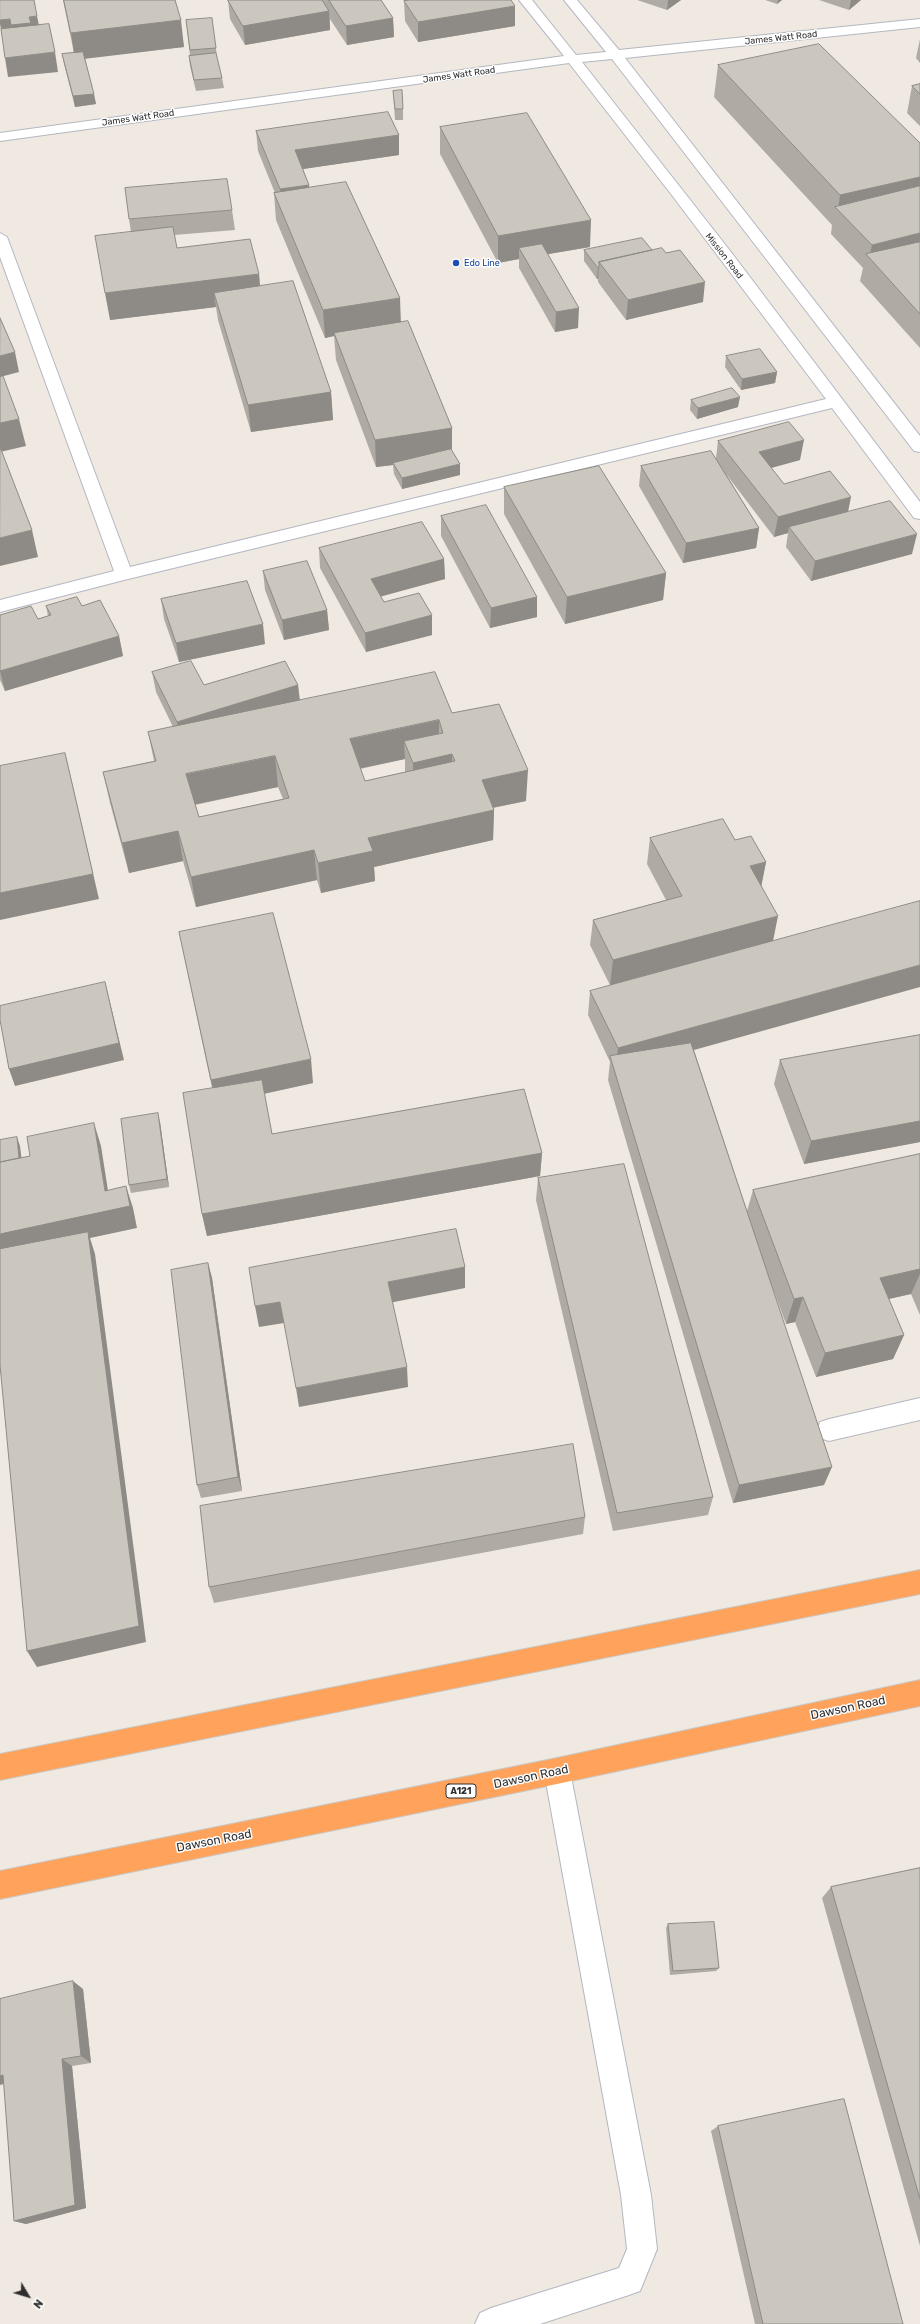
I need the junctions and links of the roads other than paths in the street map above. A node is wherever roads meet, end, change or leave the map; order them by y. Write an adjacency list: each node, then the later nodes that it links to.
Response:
1 (525, 0): 5 (street, Mission Road)
2 (570, 0): 4 (street)
3 (920, 23): 4 (street, James Watt Road)
4 (616, 56): 5 (street, James Watt Road); 9 (street)
5 (573, 59): 6 (street, James Watt Road); 8 (street, Mission Road)
6 (0, 137)
7 (0, 237): 11 (street)
8 (836, 402): 10 (street, Mission Road); 11 (street)
9 (920, 448)
10 (920, 514)
11 (124, 574): 12 (street)
12 (0, 606)
13 (920, 1410): 14 (street)
14 (829, 1430)
15 (920, 1582): 17 (highway)
16 (920, 1692): 18 (highway, Dawson Road / A121)
17 (0, 1767)
18 (557, 1771): 19 (highway, Dawson Road / A121); 20 (street)
19 (0, 1885)
20 (491, 2324)

